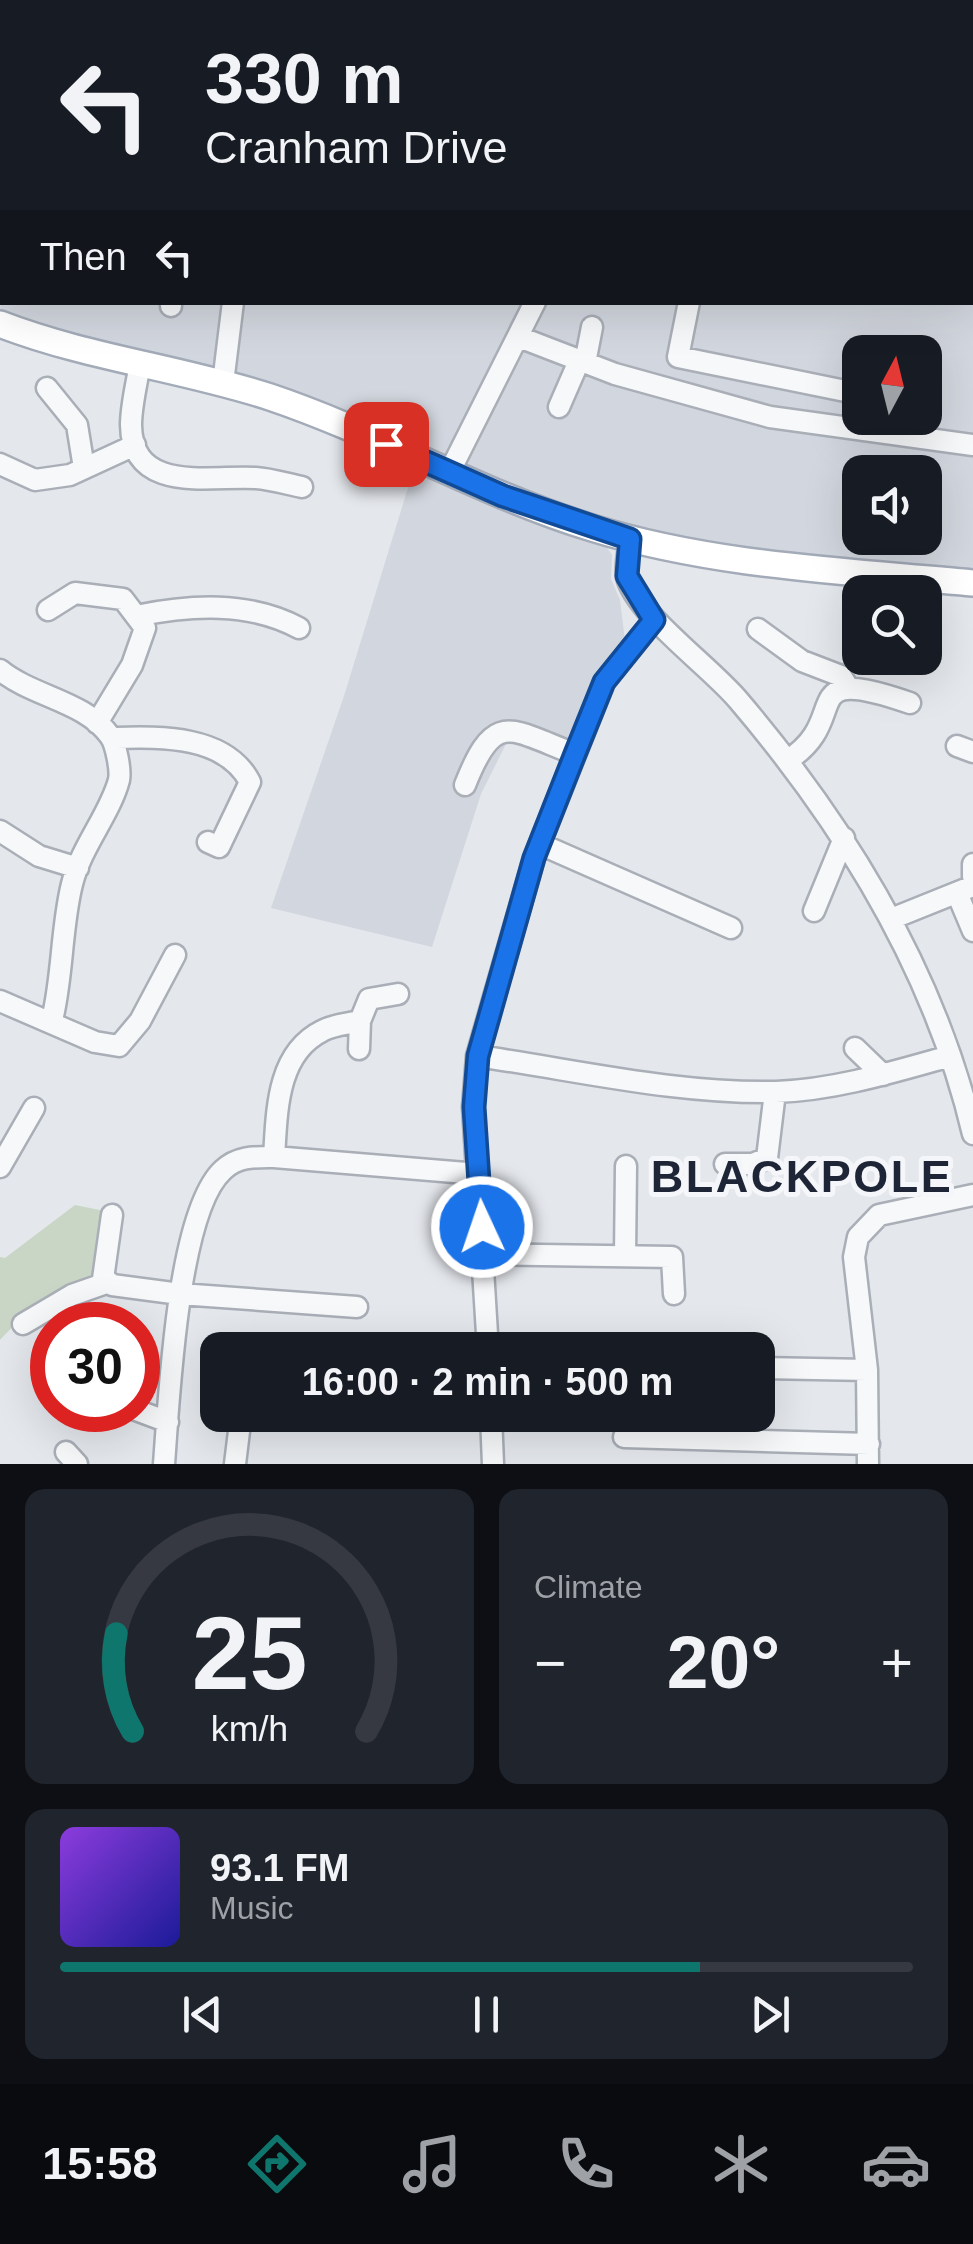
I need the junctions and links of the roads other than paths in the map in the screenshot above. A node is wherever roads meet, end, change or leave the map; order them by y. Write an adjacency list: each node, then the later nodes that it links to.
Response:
1 (233, 305): 9 (street)
2 (534, 305): 6 (street)
3 (687, 305): 11 (street)
4 (0, 324): 8 (main road)
5 (592, 328): 7 (street)
6 (518, 337): 7 (street); 19 (street)
7 (582, 362): 12 (street); 13 (street)
8 (140, 363): 9 (main road); 15 (street)
9 (223, 383): 19 (main road)
10 (47, 388): 18 (street)
11 (842, 390)
12 (559, 406)
13 (842, 422)
14 (929, 435): 16 (street)
15 (134, 445): 18 (street); 20 (street)
16 (973, 445)
17 (0, 464): 18 (street)
18 (84, 468)
19 (449, 474): 21 (main road)
20 (302, 487)
21 (630, 539): 22 (main road); 25 (street)
22 (973, 583)
23 (48, 610): 24 (street)
24 (136, 616): 26 (street); 31 (street)
25 (654, 620): 32 (street); 33 (street)
26 (299, 628)
27 (758, 628): 29 (street)
28 (0, 670): 31 (street)
29 (848, 687): 30 (street); 33 (street)
30 (906, 695)
31 (105, 731): 37 (street); 40 (street)
32 (575, 754): 34 (street); 38 (street)
33 (788, 760): 36 (street)
34 (465, 784)
35 (0, 831): 40 (street)
36 (844, 838): 43 (street); 44 (street)
37 (208, 842)
38 (540, 844): 45 (street); 54 (street)
39 (973, 864): 41 (street)
40 (78, 868): 50 (street)
41 (973, 877)
42 (965, 889): 44 (street); 46 (street)
43 (814, 910)
44 (891, 920): 55 (street)
45 (731, 928)
46 (973, 931)
47 (175, 955): 50 (street)
48 (398, 994): 51 (street)
49 (0, 1001): 50 (street)
50 (52, 1020)
51 (360, 1021): 53 (street); 62 (street)
52 (855, 1048): 56 (street)
53 (359, 1049)
54 (478, 1056): 57 (street); 66 (street)
55 (950, 1056): 56 (street); 59 (street)
56 (883, 1075): 57 (street)
57 (775, 1092): 63 (street)
58 (34, 1108): 61 (street)
59 (970, 1108): 60 (street)
60 (973, 1134)
61 (6, 1142): 64 (street)
62 (274, 1156): 66 (street); 72 (street)
63 (725, 1164)
64 (0, 1166)
65 (626, 1166): 70 (street)
66 (478, 1174): 69 (street)
67 (973, 1195): 78 (street)
68 (112, 1215): 71 (street)
69 (483, 1254): 70 (street); 76 (street)
70 (625, 1256): 73 (street)
71 (108, 1282): 72 (street); 75 (street)
72 (180, 1294): 74 (street); 80 (street)
73 (674, 1294)
74 (357, 1306)
75 (23, 1324)
76 (487, 1332)
77 (775, 1368): 78 (street)
78 (867, 1370): 84 (street)
79 (160, 1419): 80 (street)
80 (168, 1422): 85 (street)
81 (239, 1432): 86 (street)
82 (492, 1432): 87 (street)
83 (624, 1437): 84 (street)
84 (869, 1454)
85 (164, 1464)
86 (235, 1464)
87 (493, 1464)

